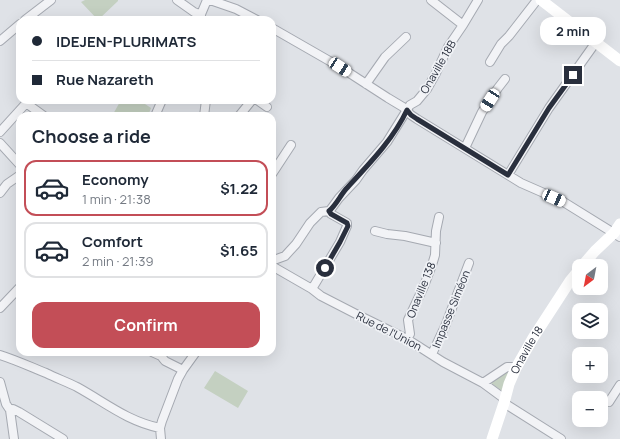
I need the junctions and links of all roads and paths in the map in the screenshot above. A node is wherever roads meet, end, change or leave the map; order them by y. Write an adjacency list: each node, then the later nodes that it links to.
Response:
1 (51, 0): 8 (street)
2 (177, 0): 9 (street)
3 (209, 0): 10 (street); 11 (street)
4 (432, 0): 12 (street)
5 (478, 0): 12 (street, Onaville 18B)
6 (537, 0): 19 (street)
7 (541, 0): 17 (street)
8 (30, 16)
9 (198, 16)
10 (201, 16)
11 (249, 16)
12 (463, 25): 27 (street, Onaville 18B)
13 (16, 27): 16 (street)
14 (276, 30): 21 (street)
15 (406, 37): 21 (street)
16 (0, 41)
17 (596, 42): 18 (street); 38 (street)
18 (620, 61)
19 (490, 62)
20 (505, 79): 35 (street)
21 (366, 84): 27 (street)
22 (25, 104): 28 (street)
23 (31, 104): 29 (street)
24 (249, 104): 30 (street)
25 (263, 104): 26 (street)
26 (267, 107)
27 (407, 110): 35 (street); 41 (street, Onaville 18B)
28 (18, 112)
29 (40, 112)
30 (242, 112)
31 (16, 114): 32 (street)
32 (0, 132)
33 (0, 143): 36 (street)
34 (291, 145): 37 (street)
35 (465, 148): 38 (street)
36 (16, 161)
37 (276, 168)
38 (508, 175): 44 (street)
39 (16, 178): 40 (street)
40 (0, 193)
41 (329, 211): 46 (street); 51 (street)
42 (439, 217): 45 (street, Onaville 138)
43 (375, 231): 45 (street)
44 (618, 232): 47 (street)
45 (436, 243): 54 (street, Onaville 138)
46 (276, 259)
47 (588, 259)
48 (469, 263): 56 (street, Impasse Siméon)
49 (276, 266): 51 (street, Rue de l'Union)
50 (572, 279): 59 (street, Onaville 18)
51 (312, 289): 54 (street, Rue de l'Union)
52 (16, 291): 53 (street)
53 (0, 308)
54 (407, 339): 56 (street, Rue de l'Union)
55 (0, 354): 67 (street)
56 (432, 354): 62 (street, Rue de l'Union)
57 (161, 356): 60 (street)
58 (193, 356): 60 (street)
59 (516, 368): 62 (street); 64 (street, Onaville 18)
60 (183, 370): 67 (street)
61 (0, 382): 66 (street)
62 (483, 383): 64 (street, Rue de l'Union)
63 (620, 385): 65 (street)
64 (505, 401): 71 (street, Onaville 18); 72 (street, Rue de l'Union)
65 (609, 402)
66 (10, 410): 68 (street); 69 (street)
67 (160, 428): 70 (street)
68 (14, 439)
69 (63, 439)
70 (161, 439)
71 (492, 439)
72 (561, 439)

